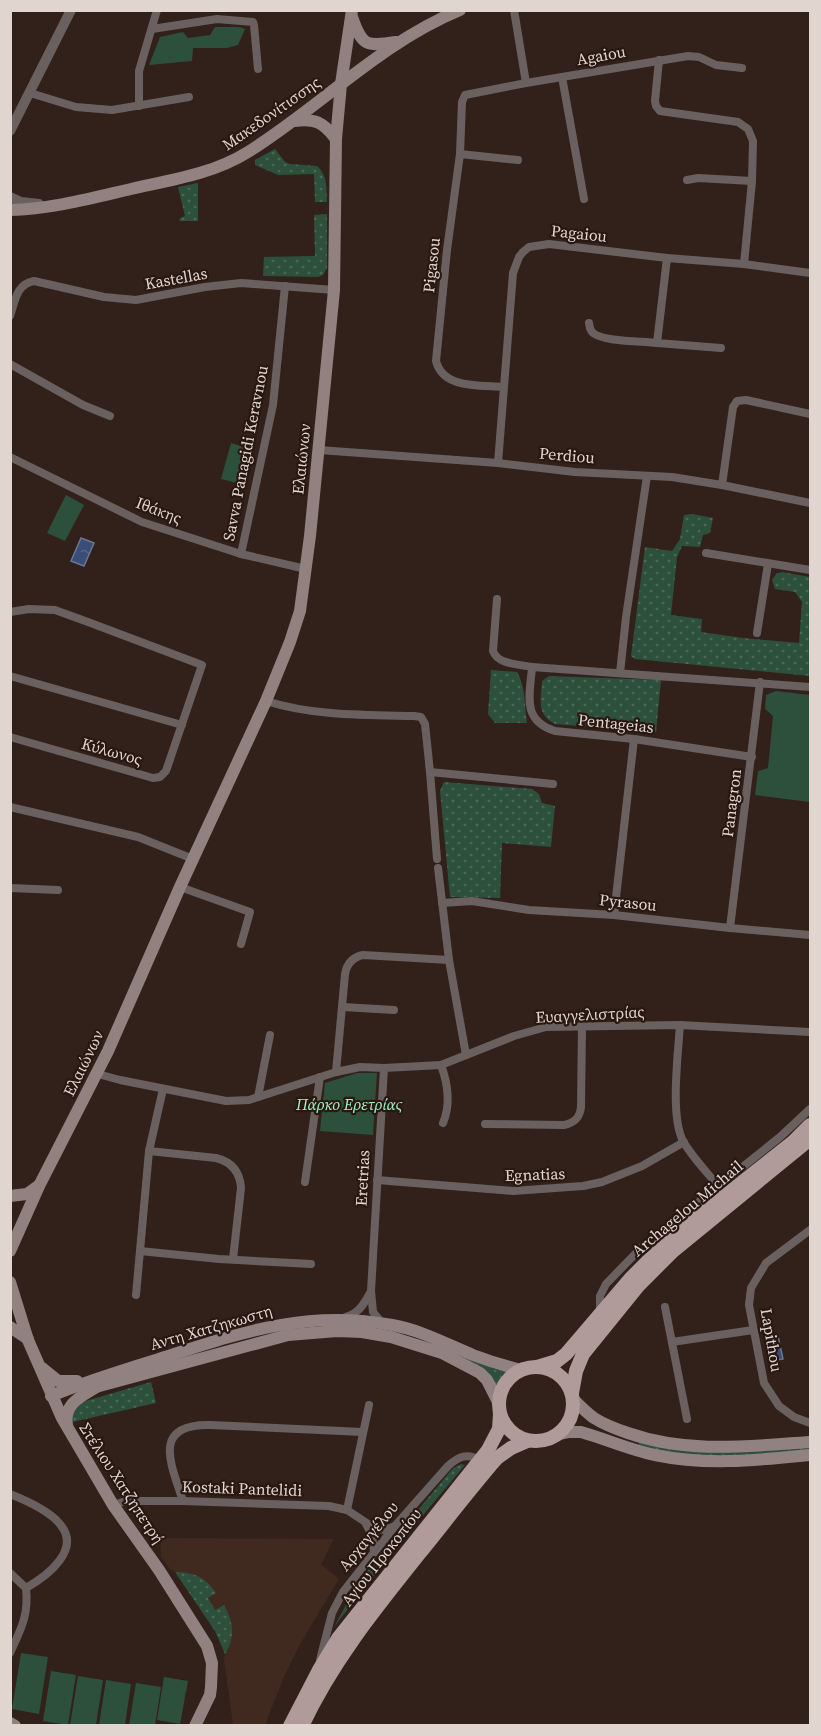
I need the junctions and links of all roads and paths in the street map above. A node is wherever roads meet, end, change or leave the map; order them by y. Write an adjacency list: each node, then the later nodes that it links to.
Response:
1 (158, 10): 6 (street)
2 (460, 10): 7 (main road, Μακεδονίτισσης)
3 (514, 10): 12 (street)
4 (68, 11): 14 (street)
5 (352, 12): 7 (main road); 13 (main road, Ελαιώνων)
6 (152, 29): 10 (street); 17 (street)
7 (400, 41): 13 (main road, Μακεδονίτισσης)
8 (659, 60): 9 (street, Agaiou); 11 (street, Agaiou); 26 (street)
9 (742, 68)
10 (258, 69)
11 (562, 77): 12 (street, Agaiou); 28 (street)
12 (526, 83): 15 (street, Agaiou)
13 (341, 84): 19 (main road, Μακεδονίτισσης); 21 (main road, Ελαιώνων)
14 (30, 93): 17 (street); 18 (street)
15 (465, 95): 23 (street, Pigasou)
16 (189, 97): 17 (street)
17 (139, 106)
18 (16, 121): 20 (street); 22 (street)
19 (291, 122): 21 (main road); 29 (main road, Μακεδονίτισσης)
20 (10, 131)
21 (336, 139): 35 (main road, Ελαιώνων)
22 (10, 141)
23 (460, 154): 24 (street); 41 (street, Pigasou)
24 (518, 160)
25 (687, 180): 26 (street)
26 (752, 181): 32 (street)
27 (10, 197): 29 (street)
28 (584, 199)
29 (49, 205): 30 (main road, Μακεδονίτισσης)
30 (10, 210)
31 (667, 258): 32 (street, Pagaiou); 38 (street); 41 (street, Pagaiou)
32 (744, 264): 33 (street, Pagaiou)
33 (810, 273)
34 (285, 286): 35 (street, Kastellas); 36 (street, Kastellas); 51 (street, Savva Panagidi Keravnou)
35 (334, 290): 44 (main road, Ελαιώνων)
36 (10, 316)
37 (589, 323): 38 (street)
38 (657, 343): 39 (street)
39 (721, 348)
40 (10, 364): 43 (street)
41 (503, 387): 46 (street, Pagaiou)
42 (810, 414): 48 (street)
43 (110, 416)
44 (319, 450): 46 (street, Perdiou); 53 (main road, Ελαιώνων)
45 (10, 457): 51 (street, Ιθάκης)
46 (498, 463): 47 (street, Perdiou)
47 (647, 476): 48 (street, Perdiou); 59 (street)
48 (722, 485): 49 (street, Perdiou)
49 (810, 503)
50 (706, 553): 52 (street)
51 (241, 554): 53 (street, Ιθάκης)
52 (768, 564): 54 (street); 57 (street)
53 (306, 569): 63 (main road, Ελαιώνων)
54 (810, 570)
55 (497, 599): 58 (street)
56 (10, 612): 64 (street, Κύλωνος)
57 (758, 633)
58 (532, 667): 59 (street); 66 (street, Pentageias)
59 (620, 673): 61 (street)
60 (10, 676): 64 (street)
61 (760, 682): 62 (street); 67 (street, Panagron)
62 (810, 687)
63 (266, 701): 68 (street); 71 (main road, Ελαιώνων)
64 (182, 725): 65 (street, Κύλωνος)
65 (10, 737)
66 (634, 739): 67 (street, Pentageias); 76 (street)
67 (752, 756): 77 (street, Panagron)
68 (430, 772): 69 (street); 75 (street)
69 (553, 784)
70 (10, 807): 71 (street)
71 (193, 859): 72 (main road, Ελαιώνων)
72 (180, 887): 79 (street); 91 (main road, Ελαιώνων)
73 (10, 888): 74 (street)
74 (58, 890)
75 (442, 903): 76 (street, Pyrasou); 80 (street)
76 (614, 915): 77 (street, Pyrasou)
77 (730, 928): 78 (street, Pyrasou)
78 (810, 935)
79 (241, 944)
80 (449, 960): 81 (street); 87 (street)
81 (343, 1007): 82 (street); 90 (street)
82 (394, 1010)
83 (680, 1025): 84 (street, Ευαγγελιστρίας); 85 (street, Ευαγγελιστρίας); 100 (street)
84 (582, 1026): 87 (street, Ευαγγελιστρίας); 97 (street)
85 (810, 1032)
86 (270, 1035): 94 (street)
87 (466, 1055): 88 (street, Ευαγγελιστρίας)
88 (441, 1065): 89 (street, Ευαγγελιστρίας); 96 (street)
89 (384, 1068): 90 (street, Ευαγγελιστρίας); 102 (street, Eretrias)
90 (336, 1072): 92 (street, Ευαγγελιστρίας)
91 (98, 1074): 93 (street, Ευαγγελιστρίας); 104 (main road, Ελαιώνων)
92 (320, 1077): 94 (street, Ευαγγελιστρίας); 103 (street)
93 (163, 1089): 94 (street, Ευαγγελιστρίας); 101 (street)
94 (258, 1097)
95 (810, 1109): 105 (street)
96 (444, 1123)
97 (485, 1124)
98 (810, 1125): 116 (main road, Archagelou Michail)
99 (810, 1139): 127 (main road, Archagelou Michail)
100 (684, 1142): 102 (street, Egnatias); 105 (street)
101 (149, 1151): 109 (street); 110 (street)
102 (377, 1180): 113 (street, Eretrias)
103 (305, 1182)
104 (39, 1186): 106 (main road); 108 (main road, Ελαιώνων)
105 (718, 1186): 116 (street)
106 (10, 1196)
107 (810, 1230): 120 (street, Lapithou)
108 (10, 1251)
109 (140, 1251): 110 (street); 114 (street)
110 (233, 1259): 111 (street)
111 (311, 1264)
112 (10, 1282): 121 (main road, Στέλιου Χατζηπετρή)
113 (371, 1291): 117 (street); 118 (street, Eretrias)
114 (136, 1295)
115 (665, 1307): 122 (street)
116 (600, 1314): 124 (main road, Archagelou Michail)
117 (340, 1318): 118 (main road, Αντη Χατζηκωστη); 126 (main road, Αντη Χατζηκωστη)
118 (382, 1323): 125 (main road, Αντη Χατζηκωστη)
119 (10, 1327): 121 (main road)
120 (753, 1330): 122 (street); 132 (street, Lapithou)
121 (28, 1339): 123 (main road, Στέλιου Χατζηπετρή)
122 (672, 1342): 131 (street)
123 (37, 1362): 126 (main road); 128 (main road, Στέλιου Χατζηπετρή)
124 (537, 1367): 125 (main road); 127 (main road)
125 (521, 1370): 130 (main road)
126 (95, 1383): 128 (main road, Αντη Χατζηκωστη); 130 (main road, Αντη Χατζηκωστη); 133 (main road)
127 (573, 1397): 135 (main road); 137 (main road)
128 (52, 1398): 133 (main road, Στέλιου Χατζηπετρή)
129 (369, 1405): 134 (street)
130 (500, 1409): 136 (main road); 139 (main road, Αγίου Προκοπίου)
131 (687, 1419)
132 (810, 1423)
133 (68, 1430): 142 (main road, Στέλιου Χατζηπετρή)
134 (363, 1432): 141 (street); 143 (street)
135 (560, 1434): 136 (main road); 138 (main road)
136 (527, 1441): 155 (main road, Αγίου Προκοπίου)
137 (810, 1442)
138 (810, 1455)
139 (480, 1460): 145 (street, Αρχαγγέλου); 150 (main road, Αγίου Προκοπίου)
140 (10, 1494): 148 (street)
141 (183, 1501): 142 (street, Kostaki Pantelidi); 143 (street, Kostaki Pantelidi)
142 (113, 1505): 153 (main road, Στέλιου Χατζηπετρή)
143 (347, 1510): 144 (street, Kostaki Pantelidi)
144 (366, 1523): 145 (street, Kostaki Pantelidi); 146 (street)
145 (395, 1526): 146 (street, Αρχαγγέλου)
146 (374, 1551): 150 (street, Αρχαγγέλου)
147 (10, 1573): 148 (street)
148 (26, 1588): 149 (street)
149 (10, 1653)
150 (318, 1670): 154 (main road, Αγίου Προκοπίου)
151 (10, 1723): 152 (main road)
152 (15, 1725)
153 (195, 1725)
154 (290, 1725)
155 (302, 1725)

